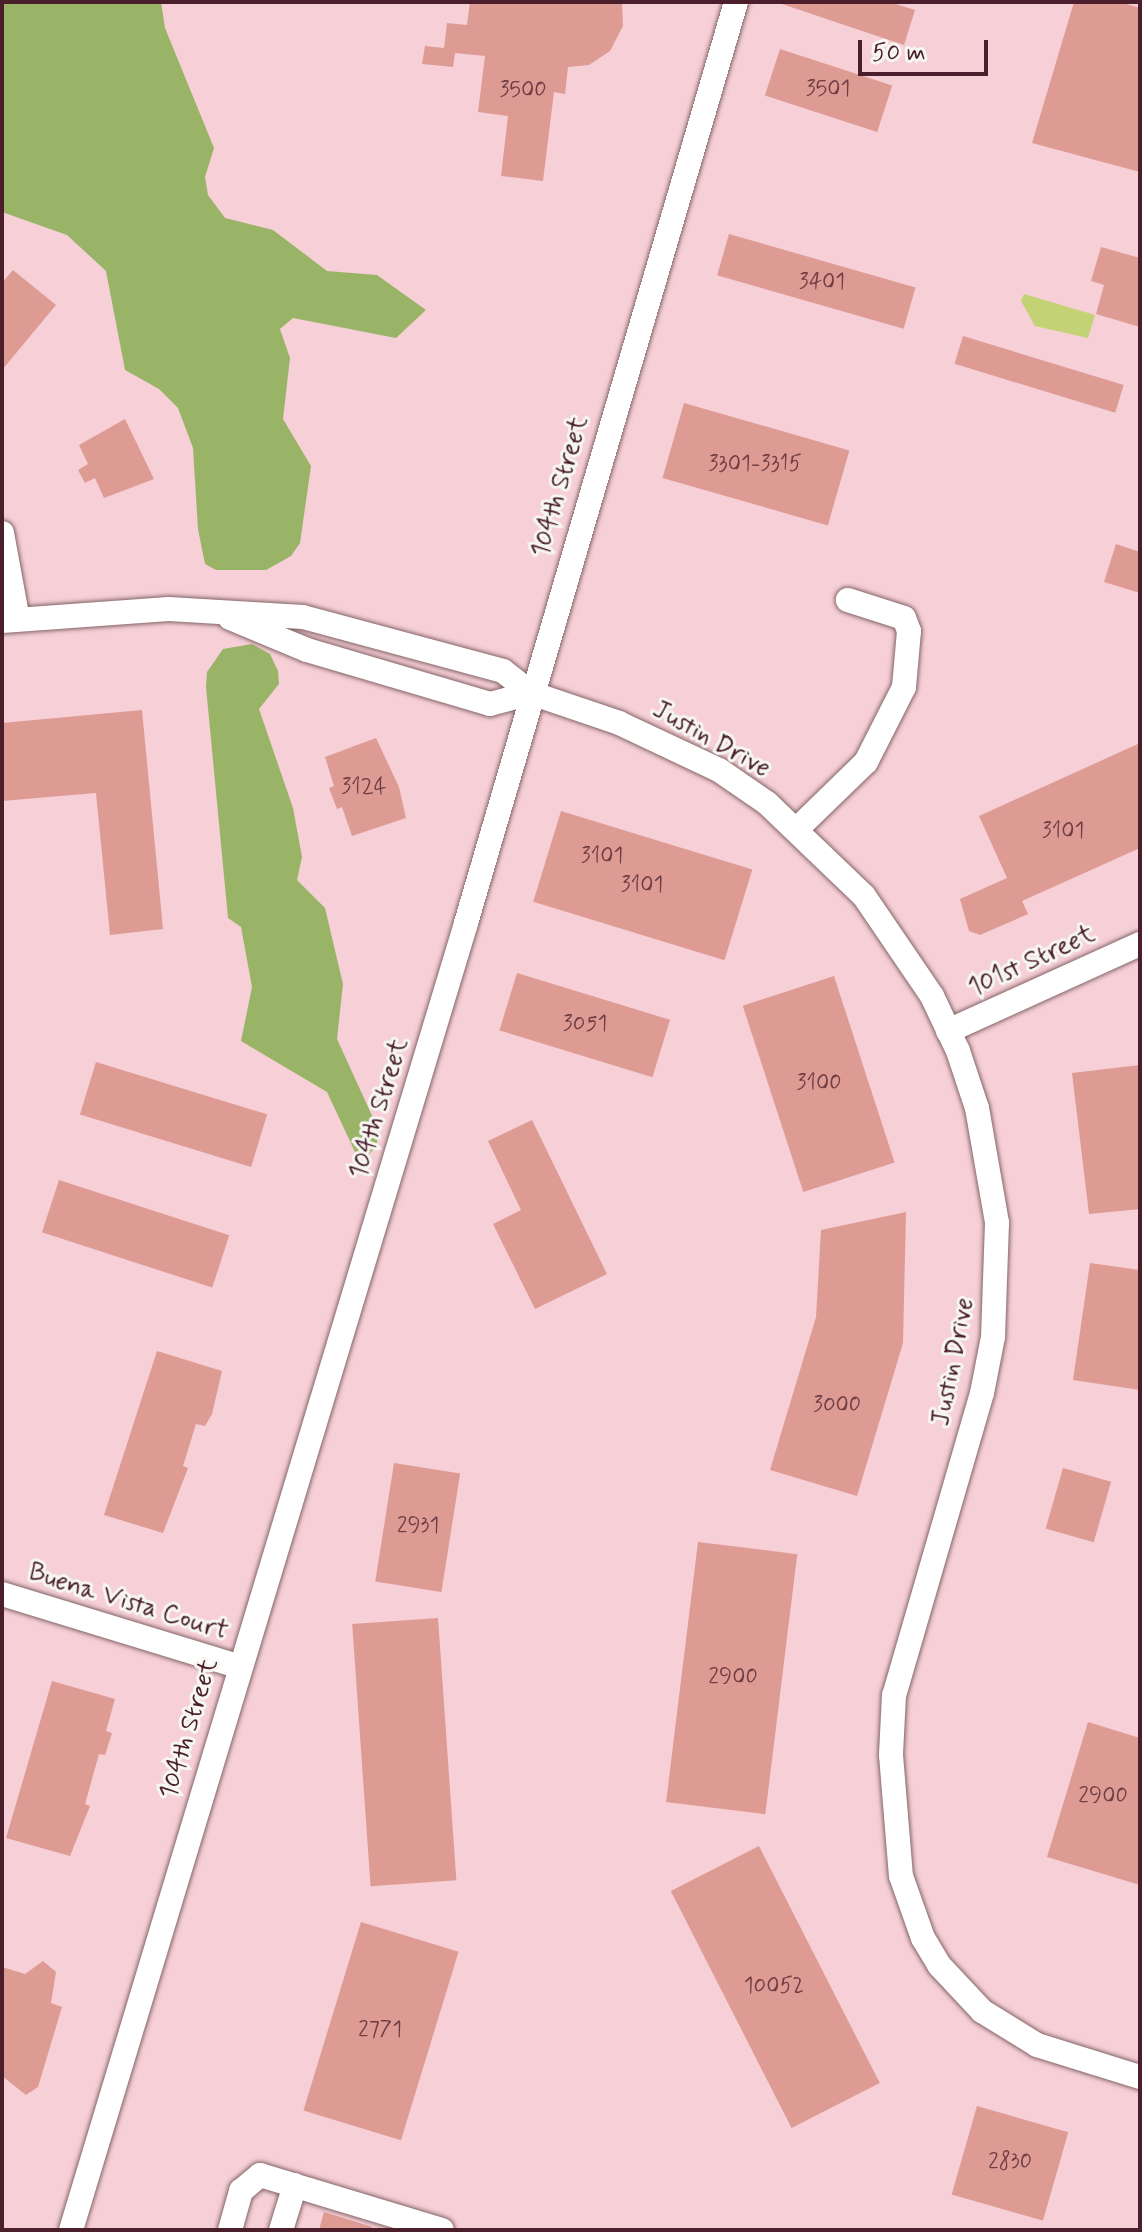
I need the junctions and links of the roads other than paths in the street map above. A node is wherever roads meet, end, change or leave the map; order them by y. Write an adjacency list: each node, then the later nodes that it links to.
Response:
1 (736, 2): 6 (street, 104th Street)
2 (2, 533): 5 (street)
3 (848, 600): 7 (street)
4 (217, 612): 5 (street, Justin Drive); 6 (street, Justin Drive); 6 (street, Justin Drive)
5 (10, 621)
6 (531, 693): 7 (street, Justin Drive); 11 (street, 104th Street)
7 (797, 829): 9 (street, Justin Drive)
8 (1140, 944): 9 (street, 101st Street)
9 (948, 1031): 12 (street, Justin Drive)
10 (2, 1594): 11 (street, Buena Vista Court)
11 (238, 1666): 14 (street, 104th Street)
12 (1140, 2077)
13 (295, 2185): 15 (street); 16 (street); 17 (street)
14 (71, 2230)
15 (230, 2230)
16 (281, 2230)
17 (442, 2230)

